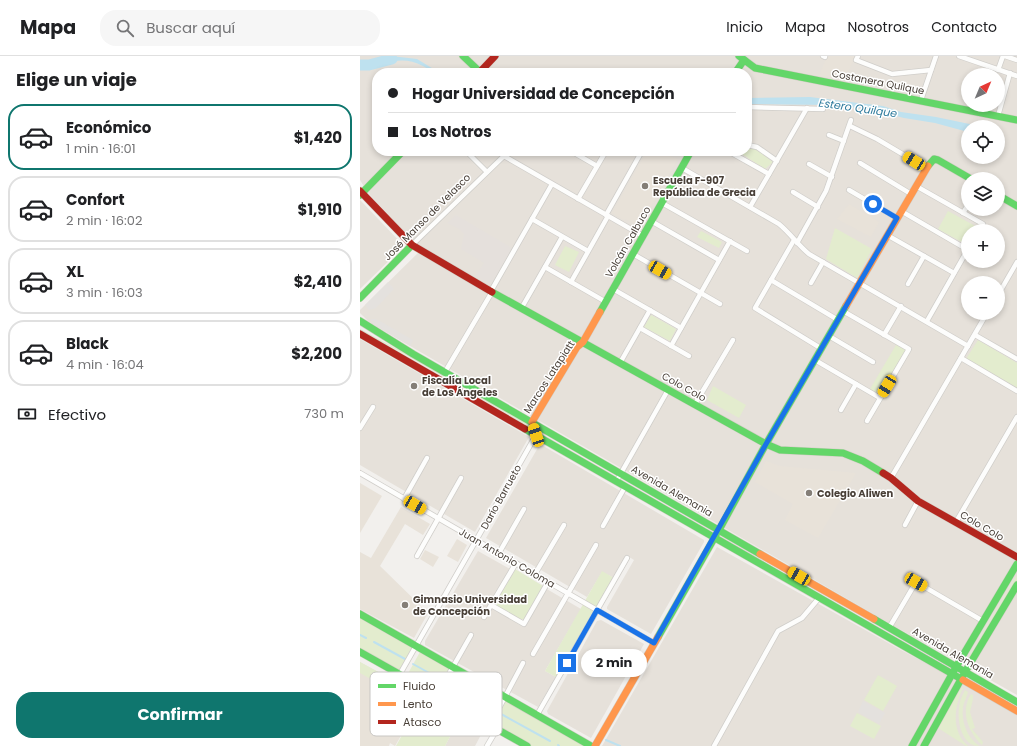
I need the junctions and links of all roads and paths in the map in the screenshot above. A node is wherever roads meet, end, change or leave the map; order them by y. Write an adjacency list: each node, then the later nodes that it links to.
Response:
1 (463, 56): 10 (main road)
2 (495, 56): 11 (main road)
3 (936, 56): 15 (street)
4 (959, 56): 8 (street)
5 (1004, 56): 9 (street); 14 (street)
6 (742, 58): 12 (main road); 19 (main road, Costanera Quilque)
7 (857, 58): 15 (street)
8 (968, 58): 13 (street)
9 (1017, 60)
10 (475, 68)
11 (484, 68)
12 (737, 68)
13 (993, 68)
14 (999, 68)
15 (931, 70): 19 (street)
16 (1005, 72): 17 (street)
17 (1010, 73): 18 (street); 23 (street)
18 (1017, 76)
19 (921, 100): 23 (main road, Costanera Quilque)
20 (752, 107): 21 (street)
21 (807, 108): 22 (street); 36 (street)
22 (823, 109)
23 (998, 116): 24 (main road, Costanera Quilque)
24 (1017, 120)
25 (828, 135): 26 (street)
26 (844, 141): 41 (street); 45 (street)
27 (752, 146): 36 (street)
28 (398, 156): 50 (main road)
29 (471, 156): 42 (street)
30 (504, 156): 42 (street, José Manso de Velasco); 46 (street)
31 (580, 156): 39 (street)
32 (603, 156): 39 (street)
33 (639, 156): 60 (street)
34 (688, 156): 40 (main road, Volcán Calbuco)
35 (739, 156): 44 (street)
36 (777, 161): 44 (street)
37 (860, 163): 51 (street)
38 (809, 164): 45 (street)
39 (597, 166): 52 (street)
40 (682, 168): 54 (main road, Volcán Calbuco); 57 (street)
41 (926, 168): 43 (main road); 47 (main road)
42 (487, 172): 71 (street, José Manso de Velasco)
43 (961, 173)
44 (769, 174): 57 (street)
45 (832, 177): 55 (street)
46 (552, 184): 52 (street); 63 (street)
47 (916, 186): 51 (main road); 59 (street)
48 (850, 190): 62 (street)
49 (794, 192): 55 (street)
50 (361, 193): 71 (main road, Colo Colo)
51 (911, 194): 58 (main road)
52 (578, 199): 60 (street)
53 (1005, 199): 56 (main road)
54 (662, 202): 64 (main road, Volcán Calbuco); 69 (street)
55 (818, 206): 70 (street)
56 (1017, 206)
57 (750, 207): 70 (street)
58 (901, 212): 62 (main road); 72 (street)
59 (961, 212)
60 (607, 215): 68 (street); 73 (street)
61 (968, 216): 65 (street)
62 (897, 218): 66 (main road)
63 (532, 219): 67 (street); 90 (street)
64 (651, 221): 68 (main road, Volcán Calbuco); 77 (street)
65 (983, 224)
66 (888, 235): 76 (street); 85 (main road)
67 (562, 236): 73 (street); 81 (street)
68 (643, 236): 75 (main road, Volcán Calbuco)
69 (730, 242): 74 (street); 77 (street)
70 (795, 242): 79 (street); 83 (street)
71 (412, 245): 90 (main road, Colo Colo); 92 (main road, José Manso de Velasco)
72 (961, 245)
73 (588, 251): 84 (street)
74 (747, 251)
75 (633, 254): 89 (main road, Volcán Calbuco); 91 (street)
76 (924, 256): 82 (street); 88 (street)
77 (719, 260): 91 (street)
78 (961, 261): 82 (street)
79 (823, 262): 85 (street); 86 (street)
80 (1017, 262): 87 (street)
81 (545, 267): 84 (street); 96 (street)
82 (954, 273): 102 (street)
83 (771, 280): 100 (street); 113 (street)
84 (571, 282): 93 (street)
85 (860, 282): 95 (street); 98 (main road)
86 (811, 283)
87 (1005, 283)
88 (908, 284)
89 (613, 289): 93 (main road, Volcán Calbuco); 97 (street)
90 (491, 291): 96 (main road, Colo Colo); 120 (street)
91 (701, 293): 94 (street); 104 (street)
92 (360, 298)
93 (606, 302): 110 (main road, Volcán Calbuco)
94 (720, 304)
95 (901, 306): 102 (street); 106 (street)
96 (521, 309): 110 (main road, Colo Colo)
97 (650, 310): 103 (street); 104 (street)
98 (843, 311): 100 (main road); 106 (street)
99 (360, 320): 120 (main road, Avenida Alemania)
100 (838, 320): 108 (main road)
101 (983, 320): 107 (street)
102 (927, 321): 112 (street)
103 (640, 328): 111 (street); 119 (street)
104 (681, 328): 111 (street)
105 (360, 334): 132 (main road, Avenida Alemania)
106 (884, 335): 124 (street)
107 (975, 335): 112 (street); 116 (street)
108 (829, 336): 113 (main road); 118 (street)
109 (733, 340): 125 (street)
110 (583, 342): 119 (main road, Colo Colo); 130 (main road, Marcos Latapiatt)
111 (671, 346): 114 (street)
112 (968, 346): 115 (street)
113 (822, 349): 117 (main road)
114 (689, 356)
115 (961, 358): 123 (street); 138 (street)
116 (1017, 359)
117 (815, 360): 121 (street); 133 (main road)
118 (873, 362)
119 (620, 363): 122 (main road, Colo Colo)
120 (445, 372): 130 (main road, Avenida Alemania)
121 (856, 384): 124 (street); 127 (street)
122 (668, 390): 125 (main road, Colo Colo); 136 (street)
123 (1017, 391)
124 (880, 398): 129 (street)
125 (695, 404): 133 (main road, Colo Colo)
126 (373, 407): 131 (street)
127 (841, 410)
128 (1017, 417): 145 (street)
129 (867, 421)
130 (532, 422): 132 (street); 136 (main road, Avenida Alemania)
131 (360, 428)
132 (536, 435): 139 (main road, Avenida Alemania); 151 (street, Darío Barrueto)
133 (766, 444): 138 (main road, Colo Colo); 149 (main road)
134 (427, 458): 141 (street)
135 (360, 473): 141 (street, Juan Antonio Coloma)
136 (621, 473): 139 (street); 149 (main road, Avenida Alemania)
137 (461, 478): 144 (street)
138 (891, 478): 142 (main road, Colo Colo)
139 (616, 482): 140 (main road, Avenida Alemania)
140 (625, 487): 148 (street); 150 (main road, Avenida Alemania)
141 (404, 498): 144 (street, Juan Antonio Coloma)
142 (918, 501): 145 (main road, Colo Colo); 147 (street)
143 (524, 509): 153 (street)
144 (438, 518): 151 (street, Juan Antonio Coloma); 154 (street)
145 (956, 522): 155 (main road, Colo Colo)
146 (564, 525): 159 (street)
147 (904, 525)
148 (603, 526)
149 (719, 530): 150 (main road); 169 (main road, Avenida Alemania)
150 (714, 538): 163 (main road, Avenida Alemania); 171 (main road)
151 (476, 540): 153 (street, Juan Antonio Coloma); 172 (street, Darío Barrueto)
152 (596, 545): 162 (street)
153 (499, 553): 157 (street, Juan Antonio Coloma)
154 (417, 556)
155 (1017, 557)
156 (627, 558): 165 (street)
157 (516, 563): 159 (street, Juan Antonio Coloma); 164 (street)
158 (1017, 564): 168 (main road)
159 (535, 574): 160 (street, Juan Antonio Coloma)
160 (548, 582): 162 (street, Juan Antonio Coloma); 164 (street)
161 (1017, 585): 182 (main road)
162 (568, 593): 165 (street, Juan Antonio Coloma); 174 (street)
163 (819, 598): 183 (main road, Avenida Alemania); 198 (street)
164 (491, 605): 167 (street)
165 (597, 610): 171 (street, Juan Antonio Coloma); 189 (street)
166 (360, 614): 172 (main road)
167 (484, 617)
168 (984, 620): 169 (street); 177 (main road)
169 (889, 628): 177 (main road, Avenida Alemania)
170 (471, 634): 176 (street)
171 (654, 643): 197 (main road)
172 (416, 646): 176 (main road); 179 (street, Darío Barrueto)
173 (360, 652): 178 (main road)
174 (532, 654)
175 (523, 663): 185 (street)
176 (453, 667): 180 (street); 181 (main road)
177 (956, 667): 182 (main road, Avenida Alemania); 183 (main road)
178 (396, 672)
179 (401, 672)
180 (450, 672)
181 (462, 672)
182 (965, 672): 184 (main road); 187 (main road, Avenida Alemania)
183 (952, 674): 184 (main road, Avenida Alemania); 190 (main road)
184 (961, 679): 188 (main road, Avenida Alemania); 191 (main road)
185 (504, 696): 186 (street); 189 (main road)
186 (502, 700)
187 (1017, 702)
188 (1017, 711)
189 (537, 715): 196 (main road)
190 (928, 716): 191 (main road); 199 (main road)
191 (938, 722): 200 (main road)
192 (502, 732): 195 (main road)
193 (493, 736): 194 (street)
194 (487, 746)
195 (527, 746)
196 (591, 746)
197 (595, 746)
198 (714, 746)
199 (912, 746)
200 (924, 746)

